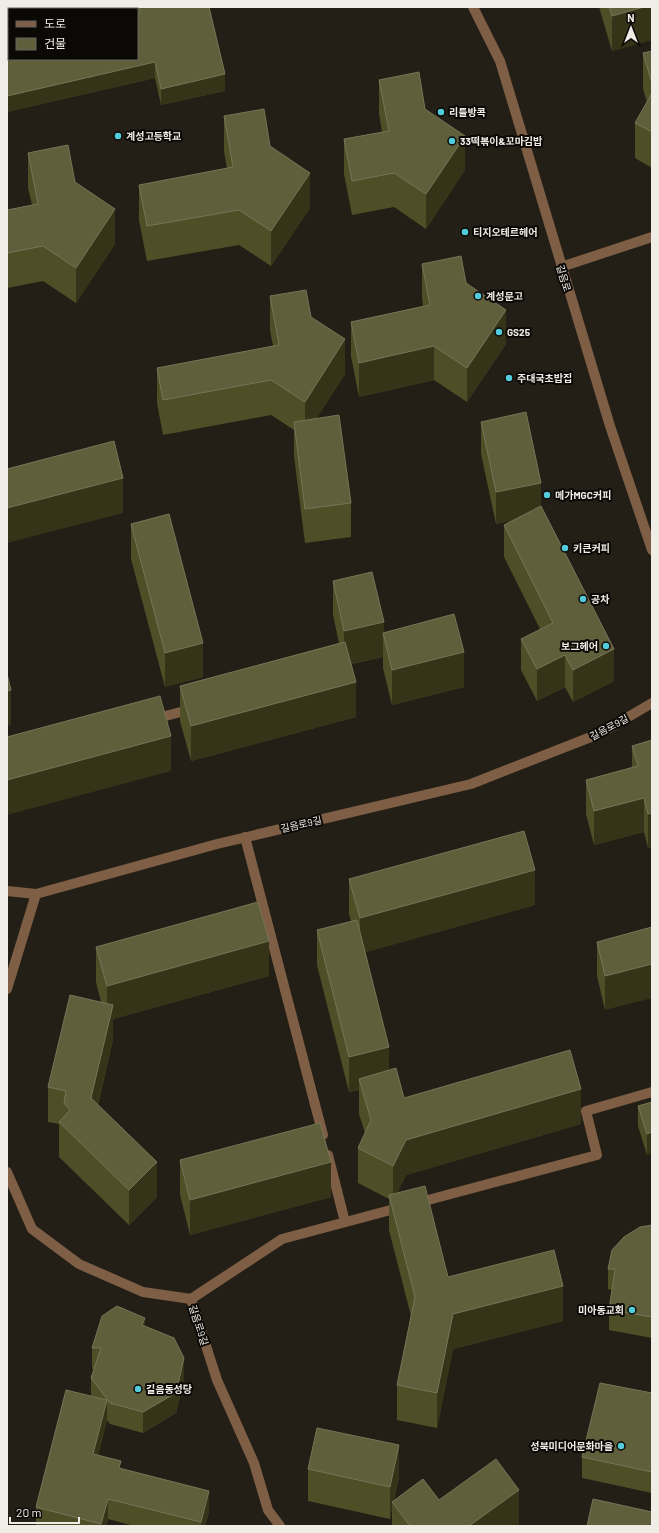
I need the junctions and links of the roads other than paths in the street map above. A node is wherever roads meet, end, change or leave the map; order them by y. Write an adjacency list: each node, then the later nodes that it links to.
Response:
1 (473, 7): 3 (street, 길음로)
2 (652, 237): 3 (street)
3 (561, 267): 4 (street, 길음로)
4 (652, 550)
5 (652, 703): 8 (street, 길음로9길)
6 (203, 706): 7 (street)
7 (143, 722)
8 (245, 837): 10 (street, 길음로9길); 14 (street)
9 (7, 891): 10 (street)
10 (36, 894): 11 (street)
11 (7, 988)
12 (652, 1092): 14 (street)
13 (7, 1172): 15 (street, 길음로9길)
14 (345, 1222): 15 (street)
15 (191, 1299): 16 (street, 길음로9길)
16 (280, 1526)

